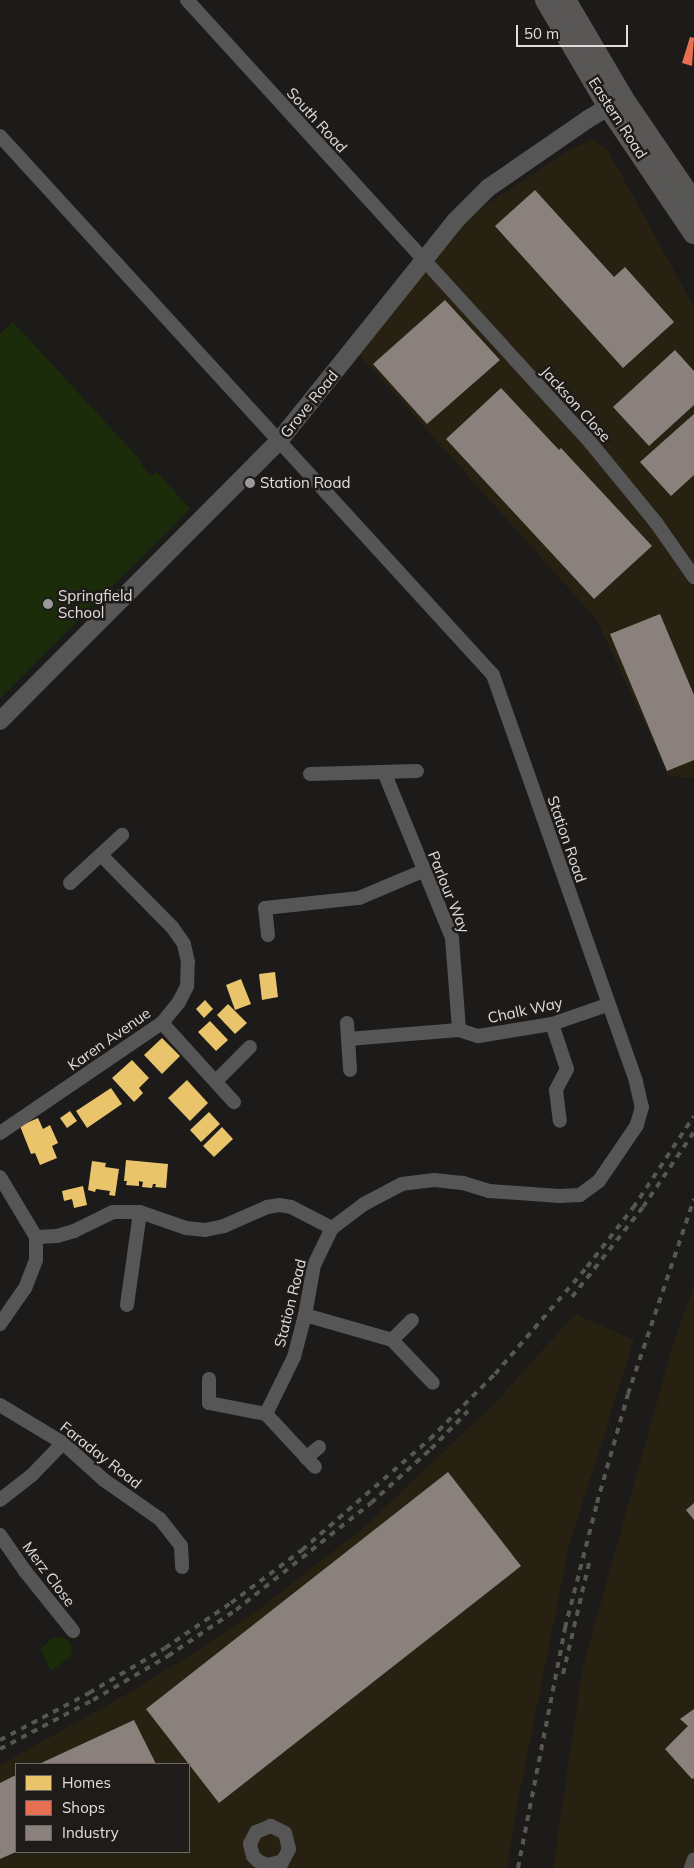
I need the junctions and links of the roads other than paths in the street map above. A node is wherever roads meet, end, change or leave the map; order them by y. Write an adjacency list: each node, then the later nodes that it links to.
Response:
1 (187, 0): 8 (street, South Road)
2 (546, 0): 4 (main road, Eastern Road)
3 (565, 0): 4 (main road, Eastern Road)
4 (616, 103): 6 (main road, Eastern Road); 7 (main road, Eastern Road); 8 (street, Grove Road)
5 (0, 136): 9 (street, Station Road)
6 (694, 203)
7 (694, 233)
8 (424, 261): 9 (street, Grove Road); 10 (street, Jackson Close)
9 (279, 441): 11 (street, Grove Road); 20 (street, Station Road)
10 (694, 577)
11 (0, 721)
12 (417, 771): 13 (street)
13 (384, 772): 14 (street); 17 (street, Parlour Way)
14 (310, 774)
15 (122, 835): 16 (street)
16 (101, 855): 18 (street); 21 (street, Karen Avenue)
17 (423, 871): 19 (street); 24 (street, Parlour Way)
18 (70, 883)
19 (268, 935)
20 (607, 1005): 23 (street, Chalk Way); 34 (street, Station Road)
21 (162, 1023): 28 (street); 31 (street, Karen Avenue)
22 (347, 1023): 25 (street)
23 (552, 1024): 24 (street, Chalk Way); 30 (street)
24 (459, 1030): 25 (street)
25 (348, 1039): 27 (street)
26 (250, 1047): 28 (street)
27 (350, 1070)
28 (216, 1081): 29 (street)
29 (234, 1102)
30 (560, 1121)
31 (0, 1133)
32 (0, 1178): 35 (street)
33 (140, 1212): 34 (street); 35 (street); 36 (street)
34 (332, 1228): 37 (street, Station Road)
35 (36, 1237): 39 (street)
36 (127, 1305)
37 (305, 1315): 40 (street); 44 (street, Station Road)
38 (412, 1320): 40 (street)
39 (0, 1324)
40 (392, 1340): 42 (street)
41 (209, 1379): 44 (street)
42 (433, 1383)
43 (0, 1405): 45 (street, Faraday Road)
44 (266, 1414): 46 (street)
45 (63, 1443): 47 (street); 49 (street, Faraday Road)
46 (319, 1447)
47 (0, 1500)
48 (0, 1535): 50 (street, Merz Close)
49 (182, 1567)
50 (73, 1631)
51 (694, 1860): 52 (street)
52 (691, 1868)

